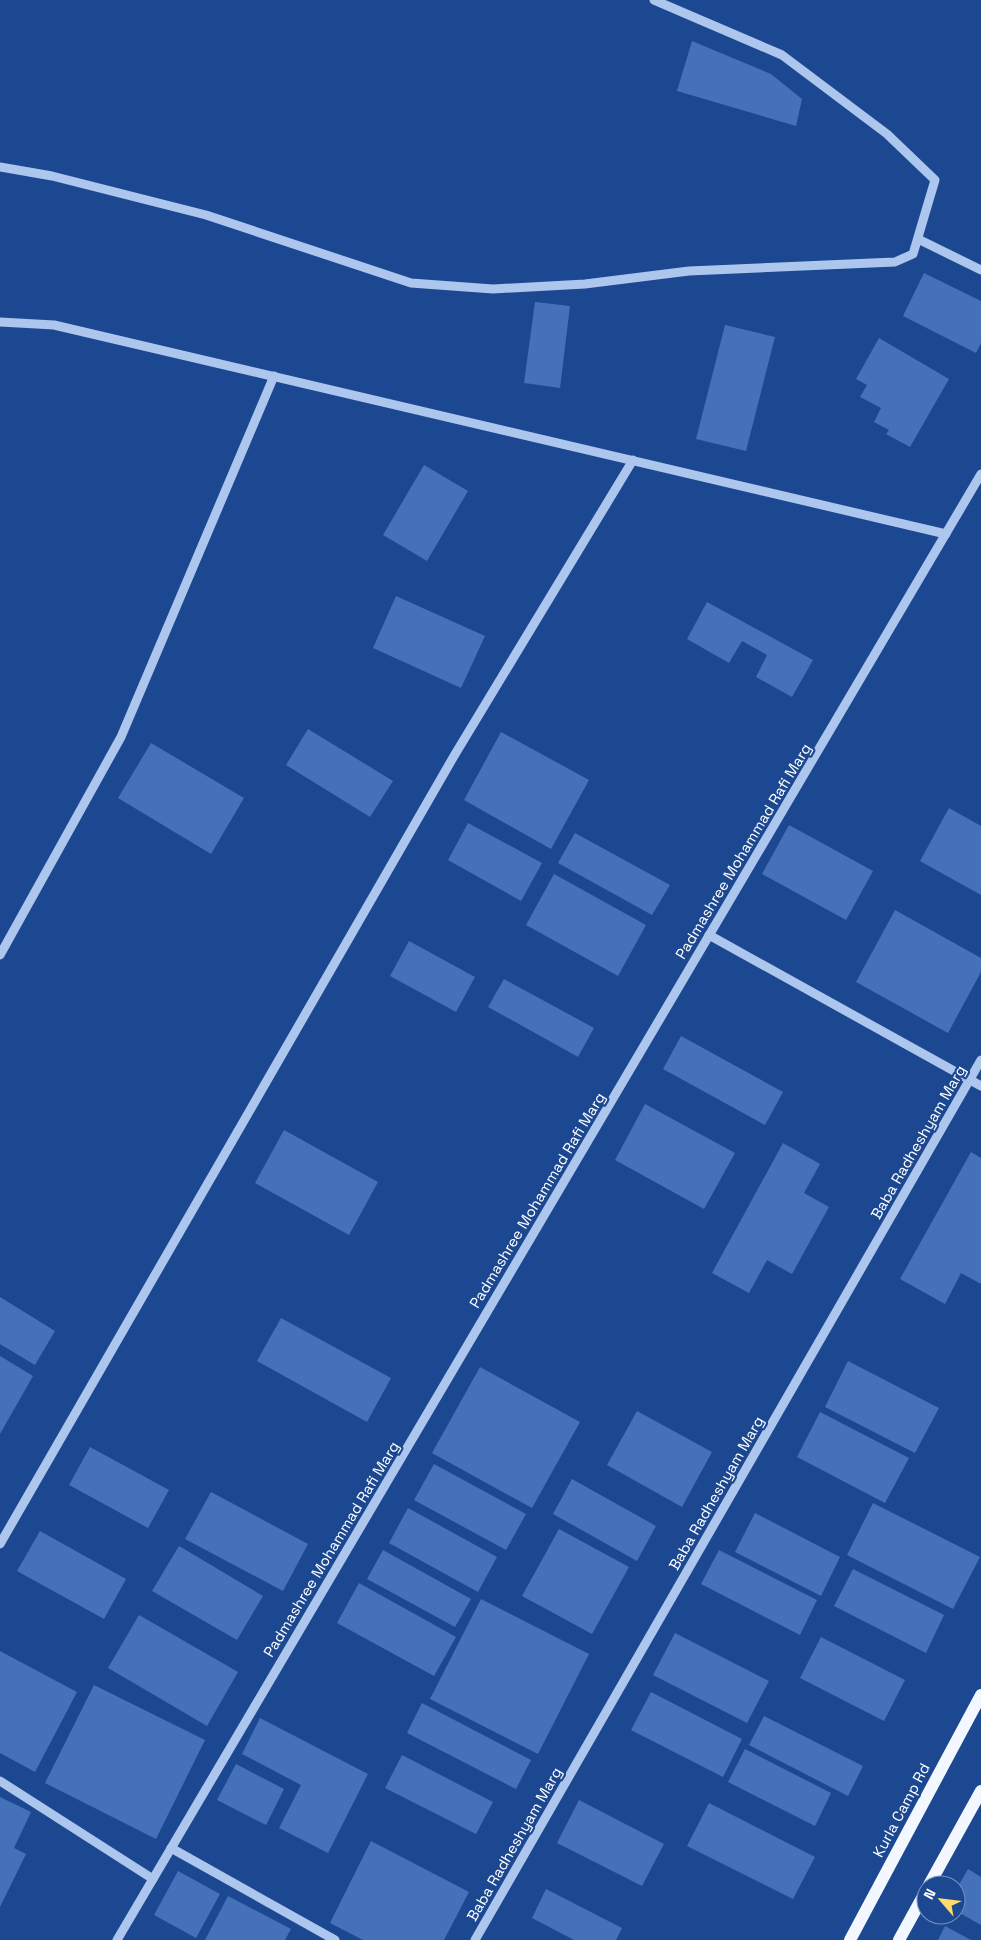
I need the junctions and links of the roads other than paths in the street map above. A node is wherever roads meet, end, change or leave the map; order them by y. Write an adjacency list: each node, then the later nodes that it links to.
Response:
1 (654, 0): 3 (street)
2 (0, 167): 3 (street)
3 (918, 239): 4 (street)
4 (981, 270)
5 (0, 322): 6 (street)
6 (274, 376): 7 (street); 11 (street)
7 (633, 460): 9 (street); 15 (street)
8 (981, 474): 9 (street, Padmashree Mohammad Rafi Marg)
9 (946, 534): 10 (street, Padmashree Mohammad Rafi Marg)
10 (709, 935): 13 (street); 19 (street, Padmashree Mohammad Rafi Marg)
11 (0, 955)
12 (981, 1060): 13 (street, Baba Radheshyam Marg)
13 (969, 1080): 14 (street); 25 (street, Baba Radheshyam Marg)
14 (981, 1086)
15 (0, 1544)
16 (981, 1695): 26 (main road, Kurla Camp Rd)
17 (0, 1780): 21 (street)
18 (981, 1791): 20 (main road)
19 (170, 1848): 21 (street, Padmashree Mohammad Rafi Marg); 24 (street)
20 (935, 1875)
21 (152, 1879): 23 (street, Padmashree Mohammad Rafi Marg)
22 (916, 1909): 27 (main road)
23 (117, 1940)
24 (335, 1940)
25 (475, 1940)
26 (850, 1940)
27 (899, 1940)

